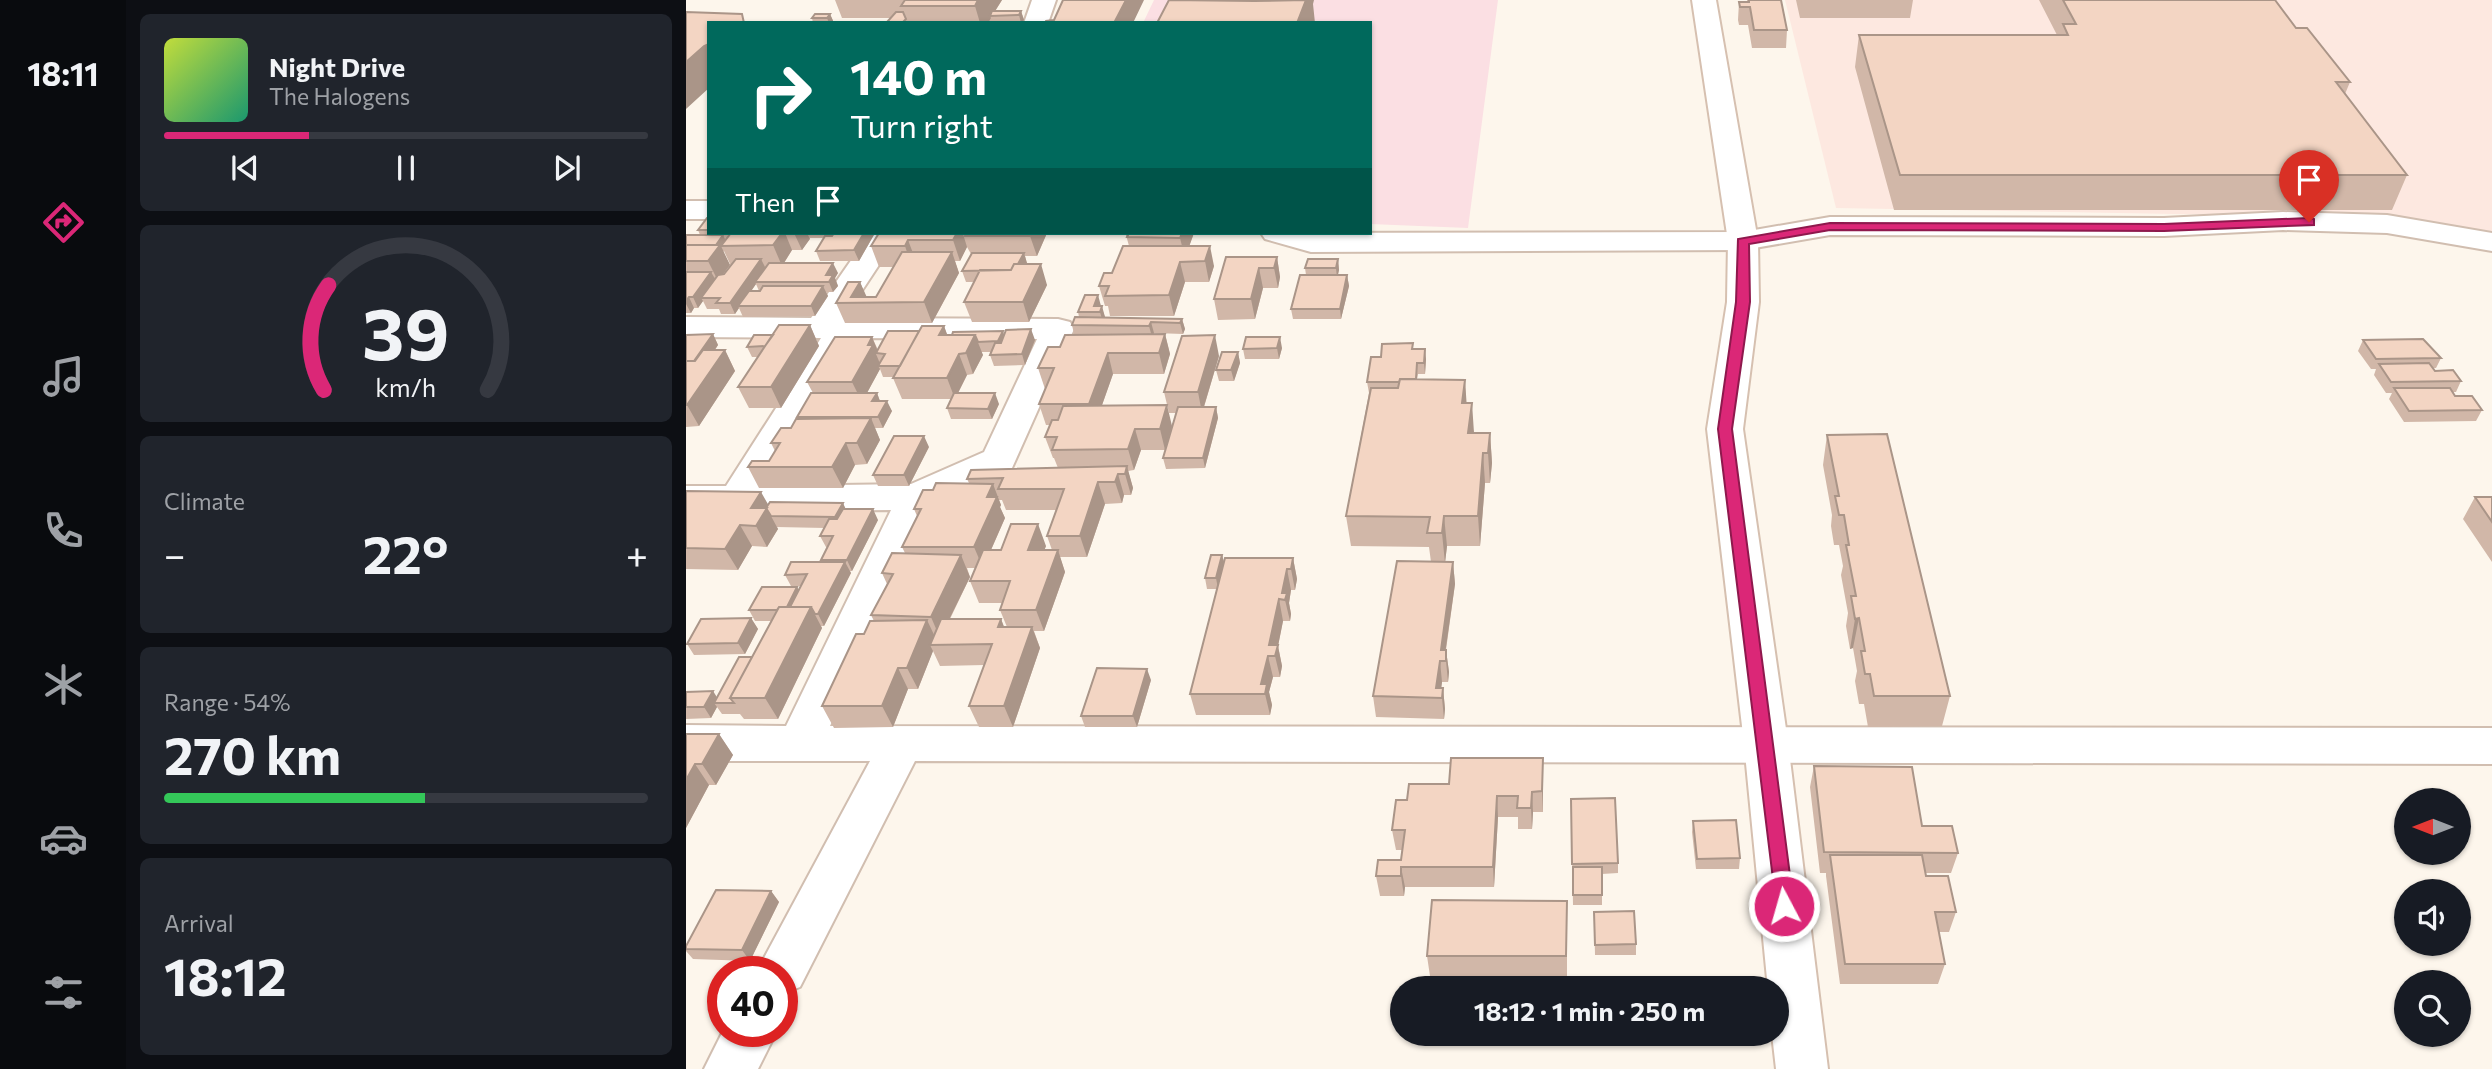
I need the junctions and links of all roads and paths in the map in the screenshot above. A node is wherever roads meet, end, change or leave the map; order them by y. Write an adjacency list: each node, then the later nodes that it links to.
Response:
1 (1044, 0): 3 (street)
2 (1704, 0): 8 (street)
3 (1038, 21)
4 (686, 210): 5 (street)
5 (707, 210)
6 (884, 235): 11 (street)
7 (1283, 235): 8 (street)
8 (1743, 241): 9 (street); 18 (street)
9 (2492, 242)
10 (686, 327): 11 (street)
11 (832, 328): 12 (street); 14 (street)
12 (916, 498): 14 (street); 16 (street)
13 (686, 499): 14 (street)
14 (737, 499)
15 (686, 743): 16 (street)
16 (800, 743): 17 (street)
17 (902, 743): 18 (street); 20 (street)
18 (1766, 743): 19 (street); 23 (street)
19 (2492, 746)
20 (790, 956)
21 (742, 1047): 22 (street)
22 (730, 1069)
23 (1802, 1069)

